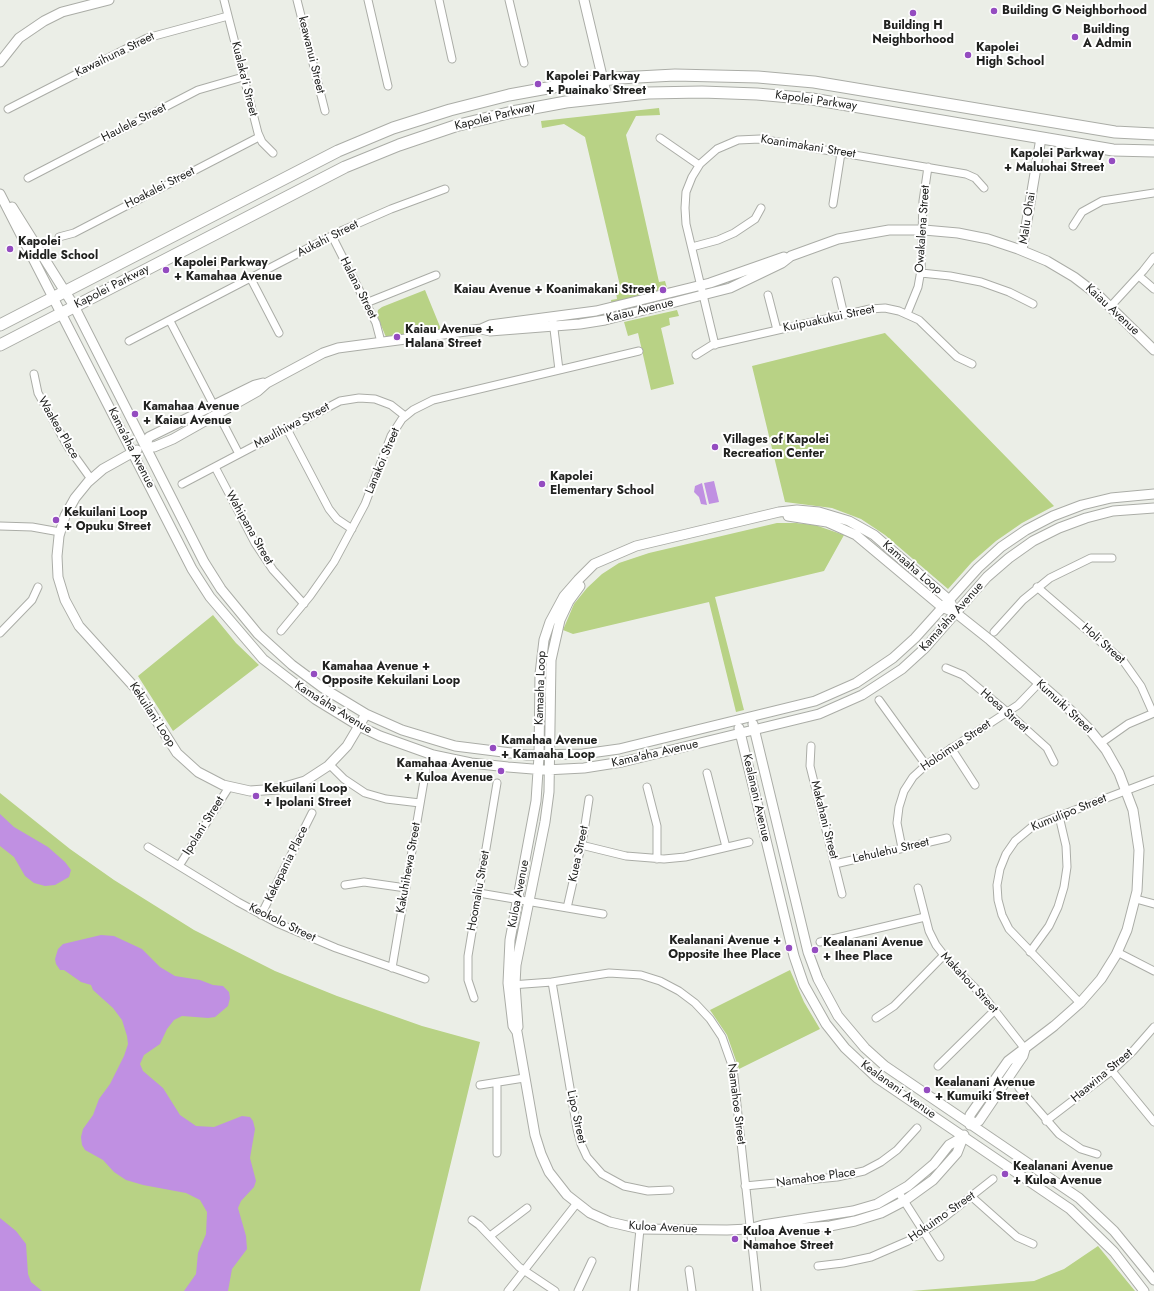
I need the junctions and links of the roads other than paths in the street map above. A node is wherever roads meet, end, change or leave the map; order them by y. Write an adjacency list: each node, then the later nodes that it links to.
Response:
1 (107, 0): 10 (street)
2 (224, 0): 8 (street, Kualaka'i Street)
3 (297, 0): 17 (street, keawanui Street)
4 (368, 0): 14 (street)
5 (438, 0): 9 (street)
6 (509, 0): 11 (street)
7 (584, 0): 13 (street)
8 (228, 16): 12 (street, Kualaka'i Street); 16 (street, Kawaihuna Street)
9 (452, 59)
10 (0, 62)
11 (524, 63)
12 (243, 77): 20 (street, Kualaka'i Street); 28 (street, Haulele Street)
13 (604, 79): 15 (street); 18 (main road, Kapolei Parkway); 51 (main road, Kapolei Parkway)
14 (388, 86)
15 (607, 97): 22 (main road, Kapolei Parkway); 57 (main road, Kapolei Parkway)
16 (8, 109)
17 (325, 110)
18 (1043, 120): 19 (main road, Kapolei Parkway); 22 (main road)
19 (1154, 134)
20 (260, 136): 25 (street, Kualaka'i Street); 39 (street, Hoakalei Street)
21 (660, 138): 26 (street)
22 (1040, 138): 24 (main road, Kapolei Parkway); 41 (street, Malu Ohai)
23 (841, 152): 26 (street, Koanimakani Street); 27 (street, Koanimakani Street); 34 (street)
24 (1154, 152)
25 (273, 153)
26 (699, 166): 40 (street, Koanimakani Street)
27 (928, 167): 30 (street, Koanimakani Street); 37 (street, Owakalena Street)
28 (28, 178)
29 (0, 188): 51 (street, Kama'aha Avenue)
30 (984, 188)
31 (445, 189): 38 (street, Aukahi Street)
32 (1154, 193): 36 (street)
33 (0, 194): 54 (street, Kama'aha Avenue)
34 (833, 204)
35 (761, 208): 40 (street)
36 (1073, 226)
37 (922, 230): 41 (street, Kaiau Avenue); 42 (street, Kaiau Avenue); 44 (street, Owakalena Street)
38 (332, 236): 47 (street, Aukahi Street); 55 (street, Halana Street)
39 (59, 237)
40 (692, 247): 49 (street, Koanimakani Street)
41 (1022, 250): 58 (street, Kaiau Avenue)
42 (791, 256): 49 (street, Kaiau Avenue); 52 (street, Kaiau Avenue)
43 (1154, 257): 46 (street)
44 (921, 273): 56 (street); 60 (street, Owakalena Street)
45 (436, 275): 55 (street)
46 (1139, 276): 50 (street); 58 (street)
47 (252, 279): 62 (street, Aukahi Street); 66 (street)
48 (836, 281): 61 (street)
49 (702, 285): 52 (street, Koanimakani Street); 63 (street, Kaiau Avenue)
50 (1154, 289)
51 (65, 291): 54 (main road, Kapolei Parkway); 57 (street, Kama'aha Avenue)
52 (704, 295): 63 (street, Kaiau Avenue); 70 (street, Koanimakani Street)
53 (768, 295): 65 (street)
54 (54, 297): 59 (street, Kama'aha Avenue); 64 (main road, Kapolei Parkway)
55 (366, 303): 68 (street, Halana Street)
56 (1033, 304)
57 (74, 306): 59 (main road, Kapolei Parkway); 80 (street, Kama'aha Avenue)
58 (1110, 307): 71 (street, Kaiau Avenue)
59 (61, 313): 69 (main road, Kapolei Parkway); 81 (street, Kama'aha Avenue)
60 (908, 314): 61 (street, Kuipuakukui Street); 74 (street, Kuipuakukui Street)
61 (844, 315): 65 (street, Kuipuakukui Street)
62 (170, 321): 67 (street, Aukahi Street); 77 (street)
63 (553, 321): 68 (street, Kaiau Avenue); 75 (street)
64 (0, 325)
65 (776, 330): 70 (street, Kuipuakukui Street)
66 (278, 333)
67 (129, 342)
68 (381, 342): 77 (street, Kaiau Avenue)
69 (0, 345)
70 (715, 345): 73 (street, Kuipuakukui Street)
71 (1154, 350)
72 (639, 351): 75 (street, Lanakoi Street)
73 (696, 355)
74 (972, 364)
75 (559, 370): 78 (street, Lanakoi Street)
76 (34, 374): 84 (street, Waakea Place)
77 (216, 409): 80 (street, Kaiau Avenue); 82 (street)
78 (405, 416): 79 (street, Maulihiwa Street); 90 (street, Lanakoi Street)
79 (287, 429): 82 (street, Maulihiwa Street); 90 (street)
80 (145, 446): 81 (street, Kekuilani Loop); 108 (street, Kama'aha Avenue)
81 (133, 452): 84 (street, Kekuilani Loop); 111 (street, Kama'aha Avenue)
82 (239, 454): 83 (street, Maulihiwa Street)
83 (215, 467): 85 (street, Maulihiwa Street); 97 (street, Wahipana Street)
84 (91, 479): 91 (street, Kekuilani Loop)
85 (182, 484)
86 (1154, 494): 96 (street, Kama'aha Avenue)
87 (1154, 508): 99 (street, Kama'aha Avenue)
88 (774, 514): 92 (street, Kamaaha Loop); 96 (street, Kamaaha Loop); 98 (street, Kamaaha Loop)
89 (0, 526): 91 (street)
90 (352, 529): 97 (street, Lanakoi Street)
91 (60, 532): 129 (street, Kekuilani Loop)
92 (615, 555): 117 (street, Kamaaha Loop); 118 (street, Kamaaha Loop)
93 (1112, 558): 95 (street)
94 (38, 587): 102 (street)
95 (1038, 587): 101 (street); 107 (street, Holi Street)
96 (949, 600): 98 (street, Kama'aha Avenue); 99 (street, Kamaaha Loop)
97 (304, 604): 100 (street, Lanakoi Street)
98 (942, 607): 99 (street, Kamaaha Loop); 109 (street, Kama'aha Avenue)
99 (956, 613): 104 (street, Kumuiki Street); 112 (street, Kama'aha Avenue)
100 (281, 631)
101 (994, 632)
102 (0, 633)
103 (946, 668): 106 (street, Hoea Street)
104 (1039, 683): 106 (street, Holoimua Street); 114 (street, Kumuiki Street)
105 (879, 700): 121 (street)
106 (1007, 712): 116 (street, Holoimua Street); 119 (street, Hoea Street)
107 (1153, 713): 114 (street)
108 (366, 714): 111 (street, Kekuilani Loop); 117 (street, Kama'aha Avenue)
109 (752, 717): 110 (street, Kama'aha Avenue); 112 (street, Kealanani Avenue)
110 (738, 720): 113 (street, Kealanani Avenue); 118 (street, Kama'aha Avenue)
111 (359, 726): 120 (street, Kekuilani Loop); 123 (street, Kama'aha Avenue)
112 (755, 730): 113 (street, Kama'aha Avenue); 181 (street, Kealanani Avenue)
113 (741, 734): 124 (street, Kama'aha Avenue); 183 (street, Kealanani Avenue)
114 (1100, 743): 131 (street, Kumuiki Street)
115 (811, 746): 143 (street, Makahani Street)
116 (951, 748): 121 (street, Holoimua Street); 128 (street)
117 (539, 756): 118 (street, Kama'aha Avenue); 123 (street, Kuloa Avenue)
118 (550, 756): 124 (street, Kuloa Avenue)
119 (1054, 762)
120 (330, 765): 129 (street, Kekuilani Loop); 133 (street)
121 (926, 765): 141 (street, Holoimua Street)
122 (426, 769): 133 (street, Kakuhihewa Street)
123 (539, 769): 124 (street, Kama'aha Avenue); 151 (street, Kuloa Avenue)
124 (550, 770): 152 (street, Kuloa Avenue)
125 (708, 773): 140 (street)
126 (1154, 780): 131 (street, Kumulipo Street)
127 (497, 783): 148 (street, Hoomaliu Street)
128 (976, 785)
129 (229, 787): 144 (street, Ipolani Street)
130 (647, 787): 142 (street)
131 (1126, 790): 135 (street, Kumulipo Street); 150 (street, Kumuiki Street)
132 (589, 799): 138 (street, Kuea Street)
133 (420, 803): 146 (street, Kakuhihewa Street)
134 (312, 813): 156 (street, Kekepania Place)
135 (1059, 816): 159 (street); 159 (street, Kumulipo Street)
136 (947, 838): 141 (street, Lehulehu Street)
137 (749, 842): 140 (street)
138 (581, 846): 142 (street); 154 (street, Kuea Street)
139 (148, 847): 144 (street, Keokolo Street)
140 (726, 847): 142 (street)
141 (902, 848): 143 (street, Lehulehu Street)
142 (657, 859)
143 (835, 864): 149 (street, Makahani Street)
144 (179, 866): 156 (street, Keokolo Street)
145 (345, 885): 146 (street)
146 (406, 888): 162 (street, Kakuhihewa Street)
147 (918, 888): 157 (street, Makahou Street)
148 (479, 893): 151 (street); 167 (street, Hoomaliu Street)
149 (842, 894)
150 (1136, 899): 153 (street); 160 (street, Kumuiki Street)
151 (517, 900): 152 (street); 166 (street, Kuloa Avenue)
152 (529, 902): 154 (street); 166 (street, Kuloa Avenue)
153 (1154, 904)
154 (567, 908): 155 (street)
155 (603, 914)
156 (261, 915): 162 (street, Keokolo Street)
157 (925, 917): 158 (street); 161 (street, Makahou Street)
158 (820, 942)
159 (1030, 952): 168 (street, Kumulipo Street)
160 (1117, 952): 163 (street); 168 (street, Kumuiki Street)
161 (943, 956): 169 (street, Makahou Street); 170 (street)
162 (392, 968): 164 (street, Keokolo Street)
163 (1154, 971)
164 (424, 979)
165 (552, 982): 166 (street, Namahoe Street); 187 (street, Namahoe Street); 188 (street, Lipo Street)
166 (511, 985): 175 (street, Kuloa Avenue)
167 (474, 998)
168 (1080, 1003): 172 (street, Kumuiki Street)
169 (995, 1010): 172 (street, Makahou Street); 173 (street)
170 (876, 1018)
171 (1153, 1029): 174 (street, Haawina Street)
172 (1025, 1049): 181 (street, Kumuiki Street)
173 (938, 1066)
174 (1112, 1071): 179 (street, Haawina Street); 180 (street)
175 (524, 1078): 176 (street); 192 (street, Kuloa Avenue)
176 (497, 1083): 177 (street); 184 (street)
177 (480, 1085)
178 (1019, 1088): 179 (street)
179 (1046, 1121): 185 (street)
180 (1154, 1122)
181 (970, 1125): 183 (street, Kuloa Avenue); 205 (street, Kealanani Avenue)
182 (917, 1128): 187 (street, Namahoe Place)
183 (963, 1137): 189 (street, Kuloa Avenue); 191 (street, Kuloa Avenue); 212 (street, Kealanani Avenue)
184 (497, 1153)
185 (1097, 1154)
186 (993, 1179): 190 (street, Hokuimo Street)
187 (745, 1186): 196 (street, Namahoe Street)
188 (670, 1190)
189 (899, 1193): 191 (street); 196 (street, Kuloa Avenue)
190 (972, 1197): 197 (street, Hokuimo Street); 199 (street)
191 (904, 1202): 196 (street, Kuloa Avenue); 197 (street)
192 (577, 1203): 195 (street, Kuloa Avenue); 204 (street)
193 (527, 1208): 198 (street)
194 (472, 1220): 198 (street)
195 (640, 1229): 196 (street, Kuloa Avenue); 209 (street)
196 (749, 1229): 211 (street, Namahoe Street)
197 (924, 1232): 200 (street); 202 (street, Hokuimo Street)
198 (490, 1236): 204 (street)
199 (1034, 1244)
200 (940, 1256)
201 (592, 1261): 208 (street)
202 (818, 1266)
203 (689, 1270): 210 (street)
204 (524, 1271): 206 (street); 207 (street)
205 (1154, 1280)
206 (508, 1291)
207 (555, 1291)
208 (578, 1291)
209 (634, 1291)
210 (692, 1291)
211 (757, 1291)
212 (1144, 1291)

